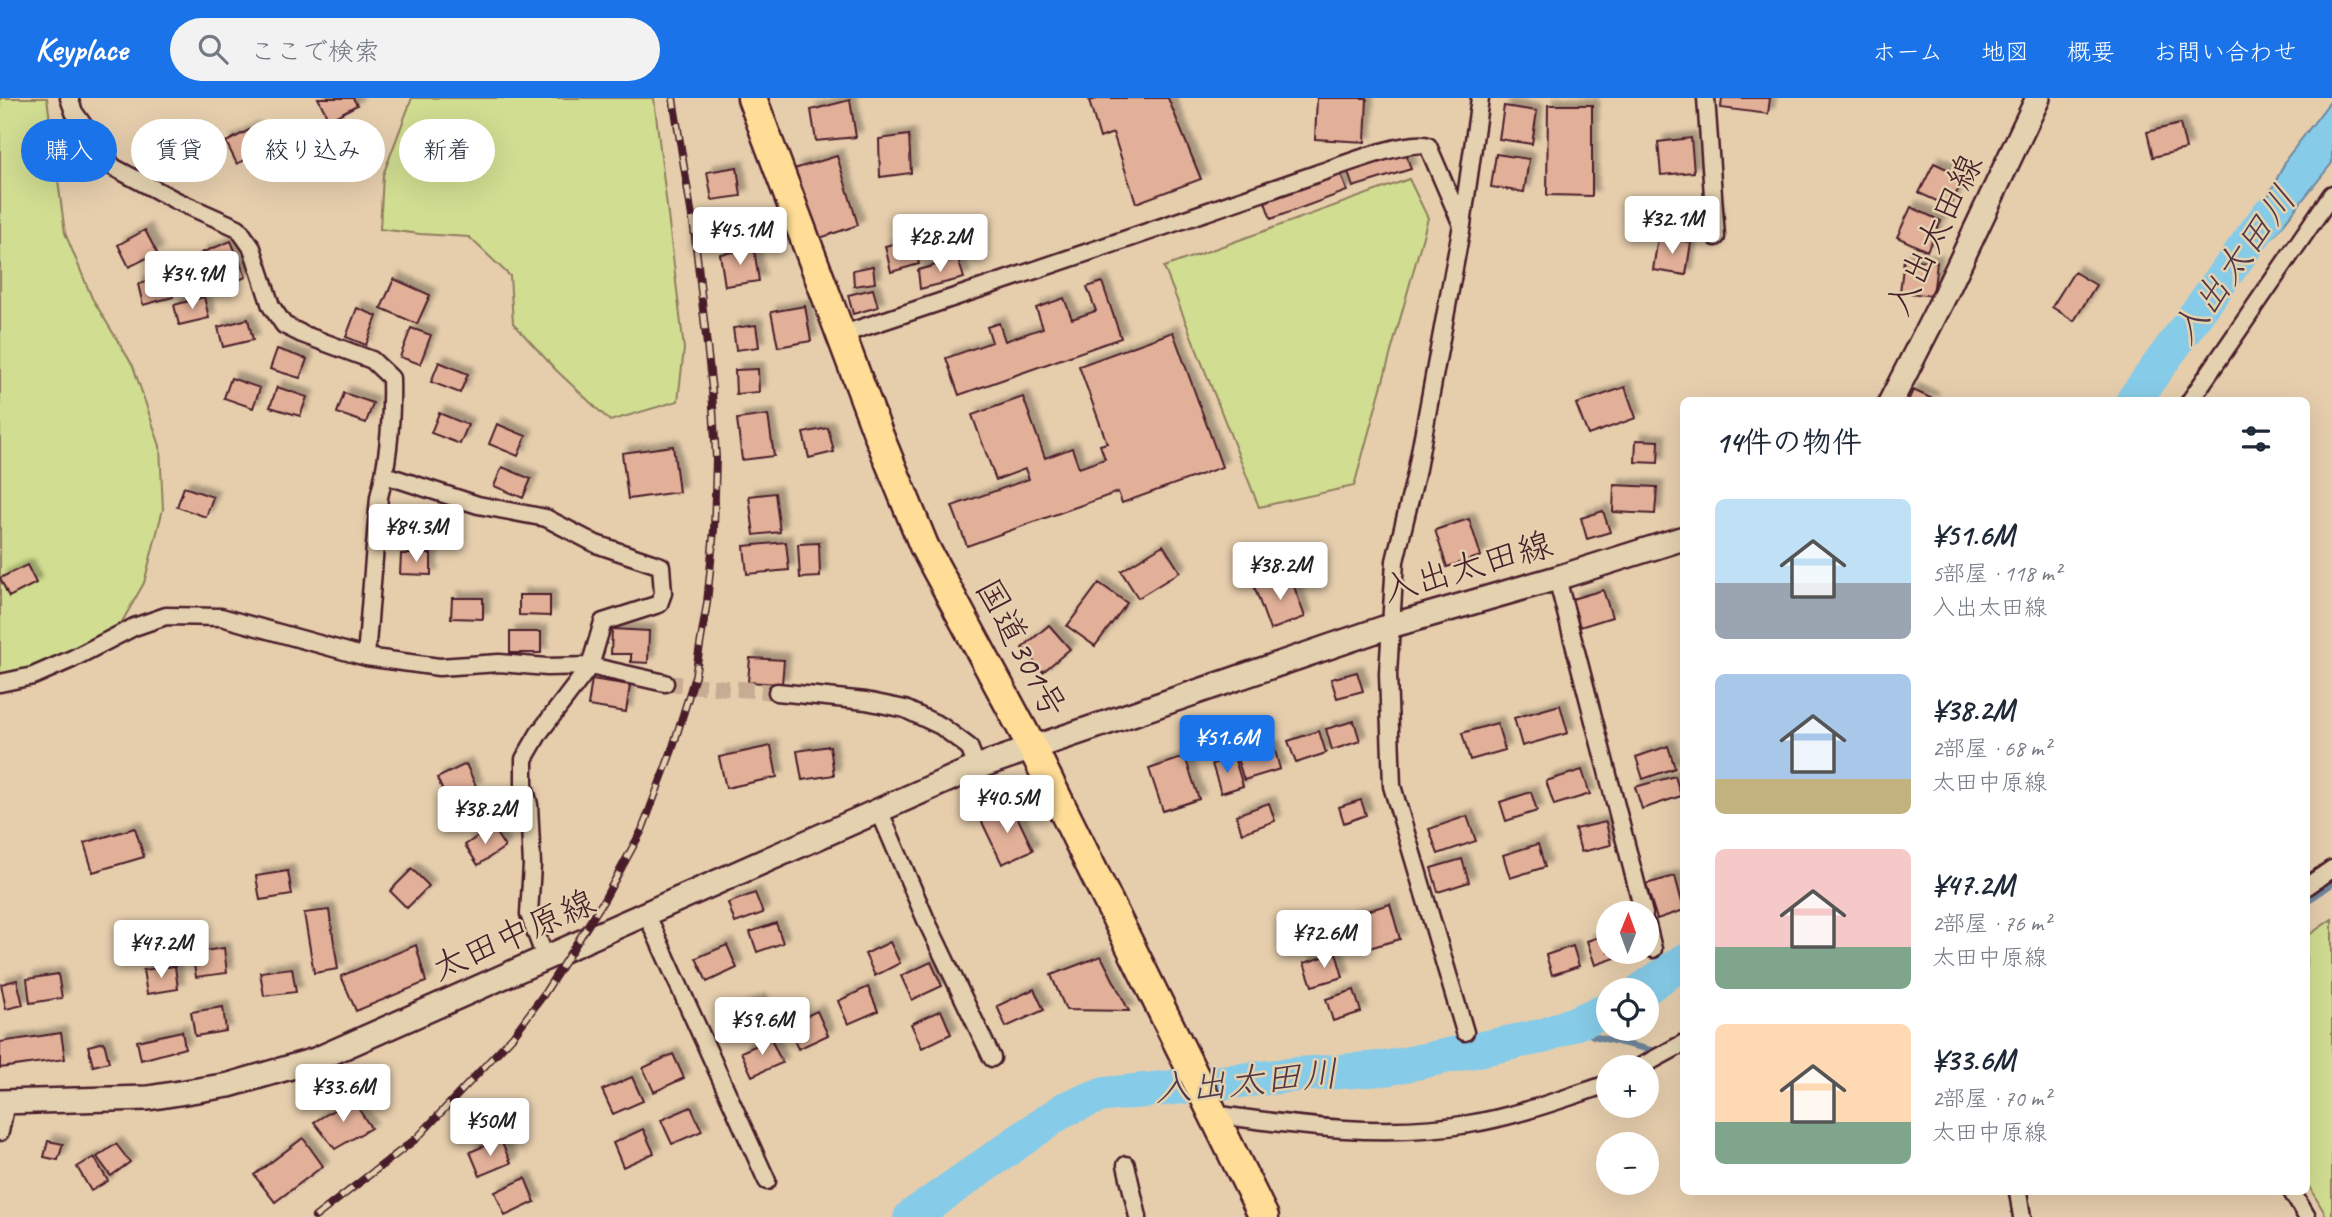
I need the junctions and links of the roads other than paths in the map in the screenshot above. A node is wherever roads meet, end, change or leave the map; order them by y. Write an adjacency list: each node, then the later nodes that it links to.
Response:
1 (69, 98): 12 (street)
2 (752, 98): 9 (highway, 国道301号)
3 (1480, 98): 7 (street)
4 (1706, 98): 8 (street)
5 (2038, 98): 10 (main road, 入出太田線)
6 (2332, 194): 11 (street)
7 (1462, 225): 9 (street); 15 (street)
8 (1716, 237)
9 (840, 335): 21 (highway, 国道301号)
10 (1893, 397)
11 (2193, 397)
12 (385, 475): 16 (street); 17 (street)
13 (1680, 539): 14 (main road, 入出太田線)
14 (1557, 578): 15 (main road, 入出太田線); 26 (street)
15 (1390, 626): 21 (main road, 入出太田線); 29 (street)
16 (366, 657): 17 (street); 18 (street)
17 (590, 666): 19 (street); 28 (street)
18 (0, 683)
19 (665, 683)
20 (777, 692): 22 (street)
21 (1033, 748): 22 (main road, 太田中原線); 35 (highway, 国道301号)
22 (977, 767): 23 (main road, 太田中原線)
23 (878, 810): 27 (main road, 太田中原線); 32 (street)
24 (2332, 869): 25 (street)
25 (2310, 884)
26 (1641, 901)
27 (647, 915): 28 (main road, 太田中原線); 38 (street)
28 (545, 960): 34 (main road, 太田中原線)
29 (1465, 1032)
30 (1680, 1045): 31 (street)
31 (1659, 1057)
32 (992, 1058)
33 (1596, 1088): 35 (street)
34 (3, 1102): 36 (street)
35 (1213, 1114): 42 (highway, 国道301号)
36 (0, 1132)
37 (1126, 1165): 41 (street)
38 (767, 1181)
39 (2018, 1195): 43 (street)
40 (2294, 1195): 44 (street)
41 (1138, 1217)
42 (1264, 1217)
43 (2022, 1217)
44 (2306, 1217)

